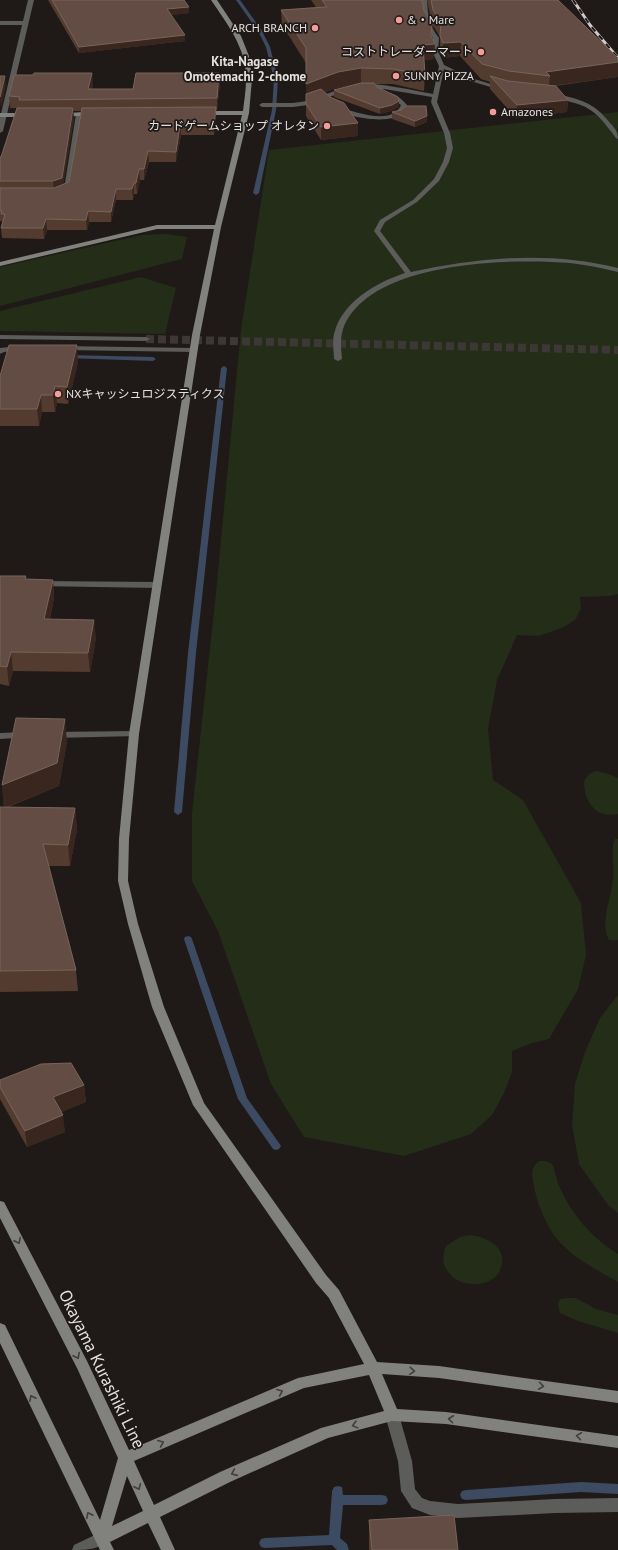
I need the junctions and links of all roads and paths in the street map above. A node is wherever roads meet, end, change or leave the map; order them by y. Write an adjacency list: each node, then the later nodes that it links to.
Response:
1 (31, 0): 5 (street)
2 (214, 0): 13 (street)
3 (424, 0): 6 (street)
4 (0, 23): 5 (street)
5 (25, 23): 17 (street)
6 (442, 66): 8 (street); 9 (street)
7 (377, 87): 9 (street); 11 (street); 11 (street)
8 (509, 90)
9 (435, 96): 26 (street)
10 (548, 96): 21 (street)
11 (322, 98): 12 (street)
12 (262, 105)
13 (246, 113): 16 (street); 23 (street)
14 (79, 114): 15 (street); 19 (street); 22 (street)
15 (103, 114)
16 (198, 114)
17 (2, 115): 18 (street); 20 (street)
18 (34, 115)
19 (57, 115)
20 (0, 131)
21 (618, 137)
22 (55, 195)
23 (218, 227): 24 (street); 31 (street)
24 (0, 264)
25 (618, 270): 26 (street)
26 (409, 274): 33 (street)
27 (0, 336): 28 (street)
28 (146, 339)
29 (31, 347): 32 (street)
30 (54, 348): 31 (street)
31 (194, 350): 35 (street)
32 (0, 352)
33 (338, 359)
34 (31, 584): 35 (street)
35 (157, 585): 36 (street)
36 (134, 734): 37 (street); 40 (street)
37 (0, 736)
38 (0, 1206): 44 (street, Okayama Kurashiki Line, one-way to 44)
39 (0, 1329): 47 (street, one-way to 39)
40 (373, 1368): 41 (street, one-way to 41); 42 (street); 44 (street, one-way to 40)
41 (618, 1397)
42 (392, 1414): 43 (street, one-way to 42); 45 (street); 46 (street, one-way to 46)
43 (618, 1442)
44 (125, 1458): 46 (street, Okayama Kurashiki Line, one-way to 46); 47 (street)
45 (618, 1505)
46 (151, 1514): 47 (street); 49 (street, Okayama Kurashiki Line)
47 (104, 1544): 48 (street)
48 (79, 1550)
49 (168, 1550)

